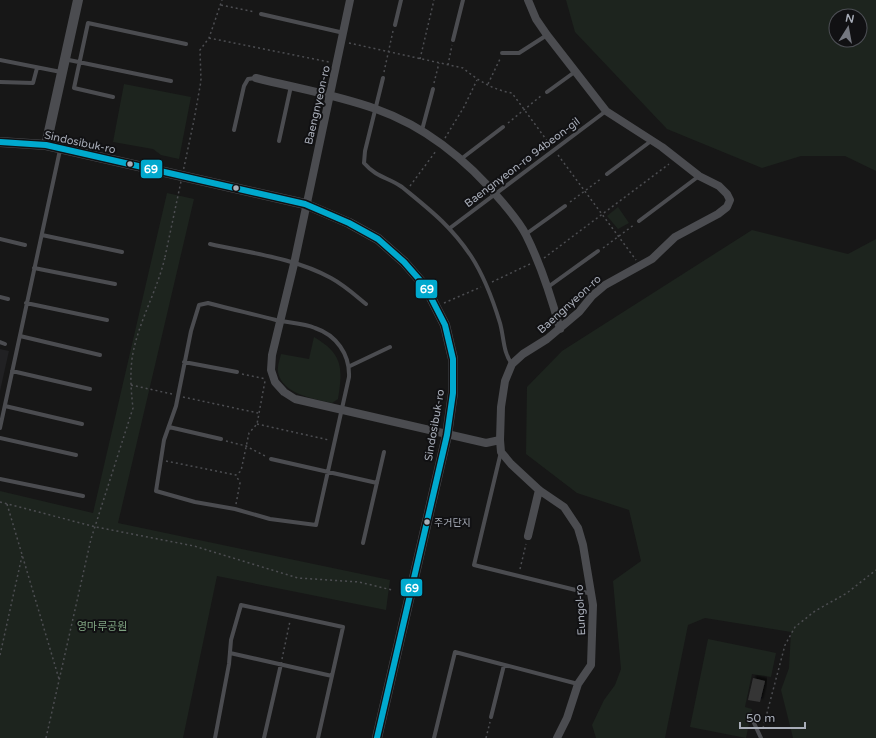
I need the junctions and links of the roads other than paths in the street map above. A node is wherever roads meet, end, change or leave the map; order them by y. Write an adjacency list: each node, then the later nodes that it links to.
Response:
1 (78, 0): 13 (street)
2 (350, 0): 8 (street, Baengnyeon-ro)
3 (401, 0): 7 (lane)
4 (463, 0): 10 (lane)
5 (525, 1): 9 (street, Baengnyeon-ro)
6 (261, 14): 8 (lane)
7 (395, 25)
8 (344, 33): 26 (street, Baengnyeon-ro)
9 (547, 35): 12 (lane); 17 (street, Baengnyeon-ro)
10 (453, 40)
11 (186, 44): 15 (lane)
12 (502, 53)
13 (64, 59): 15 (lane); 18 (street)
14 (0, 60): 16 (lane)
15 (80, 62): 21 (lane); 27 (lane)
16 (37, 68): 18 (lane); 22 (lane)
17 (576, 71): 25 (lane); 29 (street, Baengnyeon-ro)
18 (61, 72): 36 (street)
19 (256, 78): 23 (street); 31 (lane)
20 (383, 78): 28 (lane)
21 (171, 81)
22 (0, 82)
23 (291, 86): 26 (street); 34 (lane)
24 (433, 89): 32 (lane)
25 (547, 92)
26 (330, 95): 28 (street); 42 (street, Baengnyeon-ro)
27 (113, 97)
28 (376, 109): 32 (street); 45 (lane)
29 (606, 111): 33 (street, Baengnyeon-ro); 41 (lane, Baengnyeon-ro 94beon-gil)
30 (503, 127): 38 (lane)
31 (234, 130)
32 (422, 130): 38 (street)
33 (652, 140): 39 (lane); 40 (street, Baengnyeon-ro)
34 (279, 141)
35 (0, 142): 36 (street, Sindosibuk-ro)
36 (46, 145): 37 (street, Sindosibuk-ro)
37 (60, 150): 42 (street, Sindosibuk-ro); 47 (lane)
38 (461, 159): 41 (street)
39 (607, 174)
40 (699, 176): 44 (lane); 63 (street, Baengnyeon-ro)
41 (495, 194): 45 (lane, Baengnyeon-ro 94beon-gil); 46 (street)
42 (305, 204): 53 (street, Baengnyeon-ro); 80 (street, Sindosibuk-ro)
43 (566, 206): 46 (lane)
44 (639, 221)
45 (450, 228): 70 (lane)
46 (526, 234): 56 (street)
47 (42, 235): 52 (lane); 54 (lane)
48 (0, 239): 50 (lane)
49 (210, 244): 53 (lane)
50 (25, 245)
51 (598, 251): 56 (lane)
52 (122, 252)
53 (294, 264): 60 (lane); 62 (street, Baengnyeon-ro)
54 (34, 268): 55 (lane); 59 (lane)
55 (115, 284)
56 (548, 287): 63 (street)
57 (0, 297): 58 (lane)
58 (8, 299)
59 (26, 303): 61 (lane); 64 (lane)
60 (366, 304)
61 (107, 320)
62 (279, 320): 69 (lane); 71 (lane); 76 (street, Baengnyeon-ro)
63 (560, 328): 70 (street, Baengnyeon-ro)
64 (20, 336): 68 (lane); 72 (lane)
65 (0, 342): 66 (lane)
66 (5, 344)
67 (390, 347): 71 (lane)
68 (100, 355)
69 (184, 362): 73 (lane); 78 (lane)
70 (512, 364): 83 (street, Baengnyeon-ro)
71 (350, 366): 76 (lane)
72 (12, 371): 74 (lane); 75 (lane)
73 (237, 372)
74 (90, 390)
75 (5, 406): 77 (lane); 79 (lane)
76 (343, 411): 80 (street); 88 (lane)
77 (82, 424)
78 (168, 427): 82 (lane); 88 (lane)
79 (0, 428)
80 (447, 435): 83 (street); 106 (street, Sindosibuk-ro)
81 (0, 438): 86 (lane)
82 (220, 439)
83 (500, 440): 85 (street)
84 (384, 452): 90 (lane)
85 (501, 452): 91 (street, Eungol-ro); 95 (lane)
86 (76, 456)
87 (271, 459): 88 (lane)
88 (329, 472): 90 (lane)
89 (0, 479): 92 (lane)
90 (377, 483): 94 (lane)
91 (539, 490): 93 (street); 95 (street, Eungol-ro)
92 (83, 496)
93 (528, 536)
94 (363, 543)
95 (592, 594): 100 (street, Eungol-ro)
96 (230, 653): 97 (lane); 99 (lane); 103 (lane)
97 (281, 664): 99 (lane); 104 (lane)
98 (504, 665): 100 (lane); 101 (lane); 107 (lane)
99 (332, 676): 105 (lane)
100 (578, 684): 108 (street, Eungol-ro)
101 (491, 717)
102 (754, 723): 109 (lane)
103 (215, 738)
104 (264, 738)
105 (318, 738)
106 (377, 738)
107 (434, 738)
108 (557, 738)
109 (761, 738)

